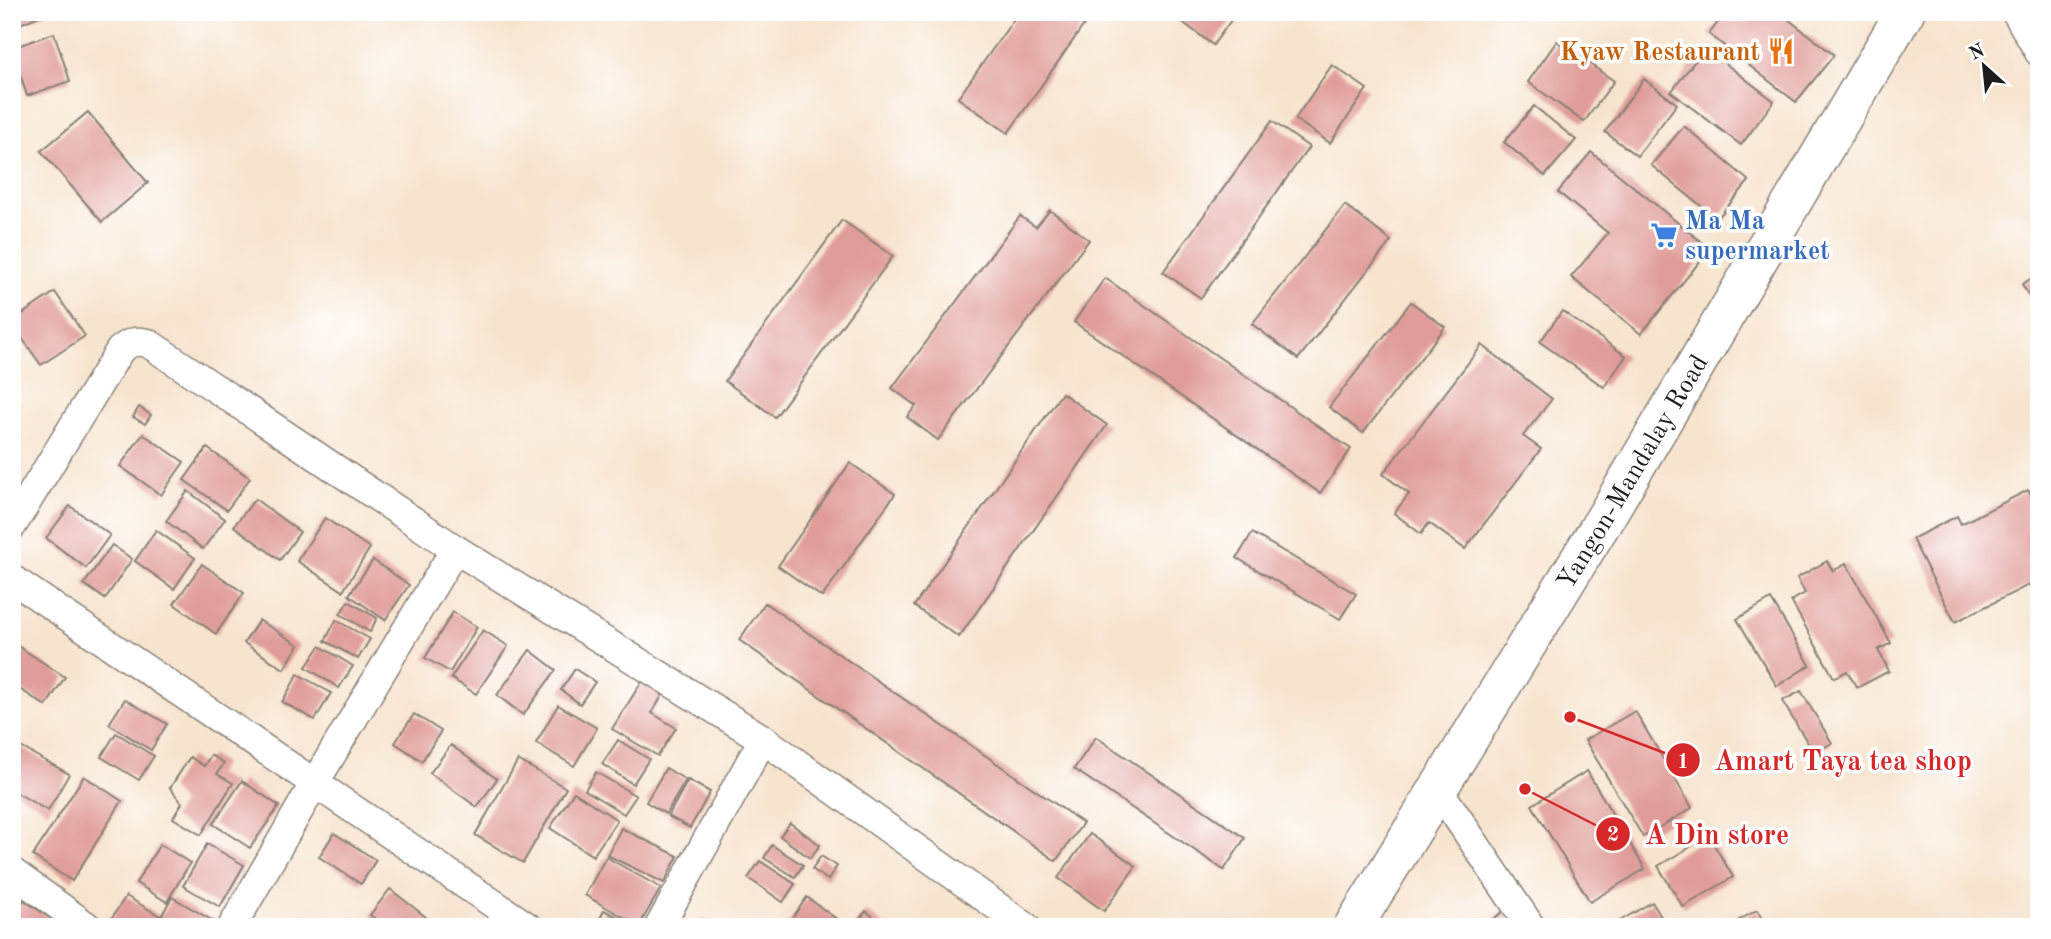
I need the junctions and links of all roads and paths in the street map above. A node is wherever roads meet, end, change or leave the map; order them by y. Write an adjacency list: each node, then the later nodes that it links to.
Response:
1 (1905, 12): 9 (highway, Yangon-Mandalay Road)
2 (2016, 12): 3 (street)
3 (2039, 52)
4 (12, 526): 5 (street)
5 (455, 549): 7 (street); 8 (street)
6 (12, 579): 8 (street)
7 (763, 739): 14 (street); 15 (street)
8 (314, 784): 12 (street); 13 (street)
9 (1438, 789): 16 (highway, Yangon-Mandalay Road); 17 (street)
10 (12, 872): 11 (street)
11 (88, 927)
12 (232, 927)
13 (528, 927)
14 (659, 927)
15 (1026, 927)
16 (1353, 927)
17 (1531, 927)

